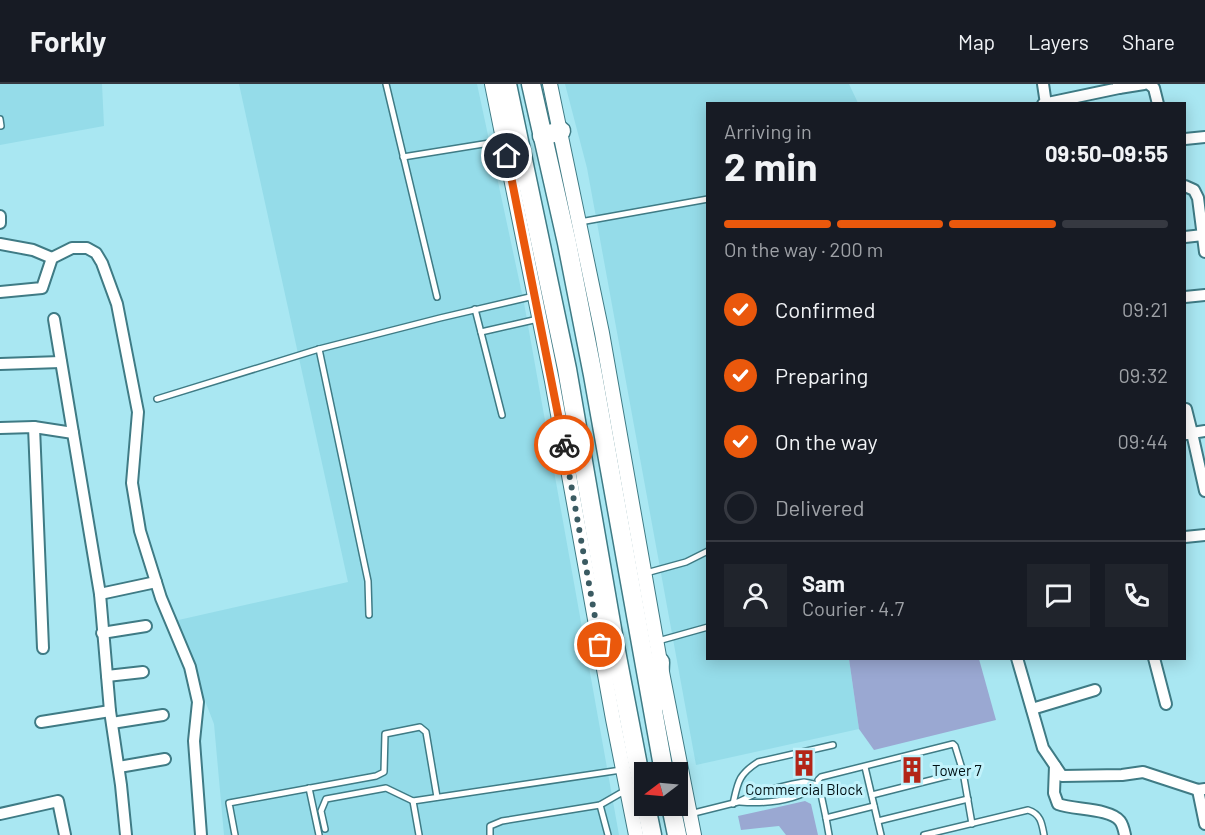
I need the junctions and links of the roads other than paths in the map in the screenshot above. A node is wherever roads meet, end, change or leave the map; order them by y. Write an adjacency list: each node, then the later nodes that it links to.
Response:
1 (386, 84): 19 (lane)
2 (492, 84): 18 (street)
3 (507, 84): 18 (highway)
4 (531, 84): 15 (highway)
5 (550, 84): 14 (street)
6 (1044, 84): 9 (street)
7 (1146, 84): 8 (street); 11 (street)
8 (1119, 86): 10 (street)
9 (1045, 102)
10 (1049, 102)
11 (1158, 102)
12 (0, 119): 13 (lane)
13 (1, 126)
14 (561, 131): 15 (highway); 23 (street)
15 (542, 136): 76 (highway)
16 (1205, 137): 17 (street)
17 (1186, 140)
18 (512, 145): 19 (lane); 32 (street); 78 (highway)
19 (403, 157): 33 (lane)
20 (1186, 186): 25 (street)
21 (706, 199): 23 (lane)
22 (0, 216): 24 (street)
23 (579, 222): 54 (street)
24 (0, 223)
25 (1203, 235): 26 (street); 28 (street)
26 (1186, 237)
27 (0, 244): 29 (street)
28 (1205, 252)
29 (52, 258): 30 (street); 55 (street)
30 (0, 292)
31 (1205, 295): 34 (street)
32 (535, 296): 35 (lane); 37 (street)
33 (437, 297)
34 (1186, 297)
35 (476, 309): 38 (lane); 39 (lane)
36 (54, 319): 40 (street)
37 (540, 319): 38 (lane); 83 (street)
38 (481, 332): 44 (lane)
39 (319, 349): 42 (lane); 57 (lane)
40 (61, 362): 41 (street); 48 (street)
41 (0, 364)
42 (157, 399)
43 (1186, 409): 49 (street)
44 (502, 415)
45 (34, 427): 46 (street); 48 (street); 62 (street)
46 (0, 428)
47 (1205, 431): 49 (street)
48 (73, 433): 56 (street)
49 (1188, 434): 50 (street)
50 (1205, 491)
51 (1205, 535): 52 (street)
52 (1186, 537)
53 (706, 552): 54 (lane)
54 (645, 573): 61 (street)
55 (156, 582): 56 (street); 107 (street)
56 (100, 594): 60 (street)
57 (369, 615)
58 (146, 626): 60 (street)
59 (706, 628): 61 (lane)
60 (102, 633): 67 (street)
61 (656, 641): 65 (street)
62 (43, 648)
63 (1018, 660): 70 (street)
64 (1155, 660): 69 (street)
65 (660, 662): 76 (highway); 97 (street)
66 (142, 672): 67 (street)
67 (107, 676): 71 (street)
68 (1095, 690): 70 (street)
69 (1166, 704)
70 (1032, 709): 80 (street)
71 (110, 711): 73 (street); 74 (street)
72 (163, 715): 74 (street)
73 (41, 722)
74 (112, 723): 81 (street)
75 (833, 745): 93 (lane)
76 (659, 747): 79 (highway)
77 (165, 759): 81 (street)
78 (637, 762)
79 (662, 762)
80 (1055, 766): 87 (street); 121 (street)
81 (119, 767): 106 (street)
82 (865, 767): 84 (lane); 85 (lane); 89 (lane)
83 (623, 769): 88 (street); 90 (lane)
84 (963, 772): 89 (lane); 91 (lane)
85 (818, 784): 93 (lane); 93 (lane); 100 (lane)
86 (309, 788): 90 (lane); 108 (lane); 109 (lane)
87 (1201, 789): 103 (street)
88 (627, 790): 94 (lane); 113 (street)
89 (872, 795): 95 (lane)
90 (437, 797): 92 (lane)
91 (968, 799): 101 (lane); 102 (lane)
92 (413, 801): 104 (lane); 110 (lane)
93 (736, 803): 97 (lane)
94 (600, 805): 111 (lane); 112 (lane)
95 (874, 806): 100 (lane); 101 (lane)
96 (0, 814): 105 (street)
97 (690, 814): 116 (street)
98 (648, 816): 114 (highway)
99 (673, 816): 115 (highway)
100 (826, 818): 117 (lane)
101 (878, 821): 118 (lane)
102 (972, 824): 119 (lane); 120 (lane)
103 (1205, 824)
104 (325, 829)
105 (65, 835)
106 (126, 835)
107 (201, 835)
108 (235, 835)
109 (319, 835)
110 (419, 835)
111 (490, 835)
112 (608, 835)
113 (636, 835)
114 (652, 835)
115 (677, 835)
116 (694, 835)
117 (829, 835)
118 (881, 835)
119 (928, 835)
120 (1044, 835)
121 (1125, 835)

